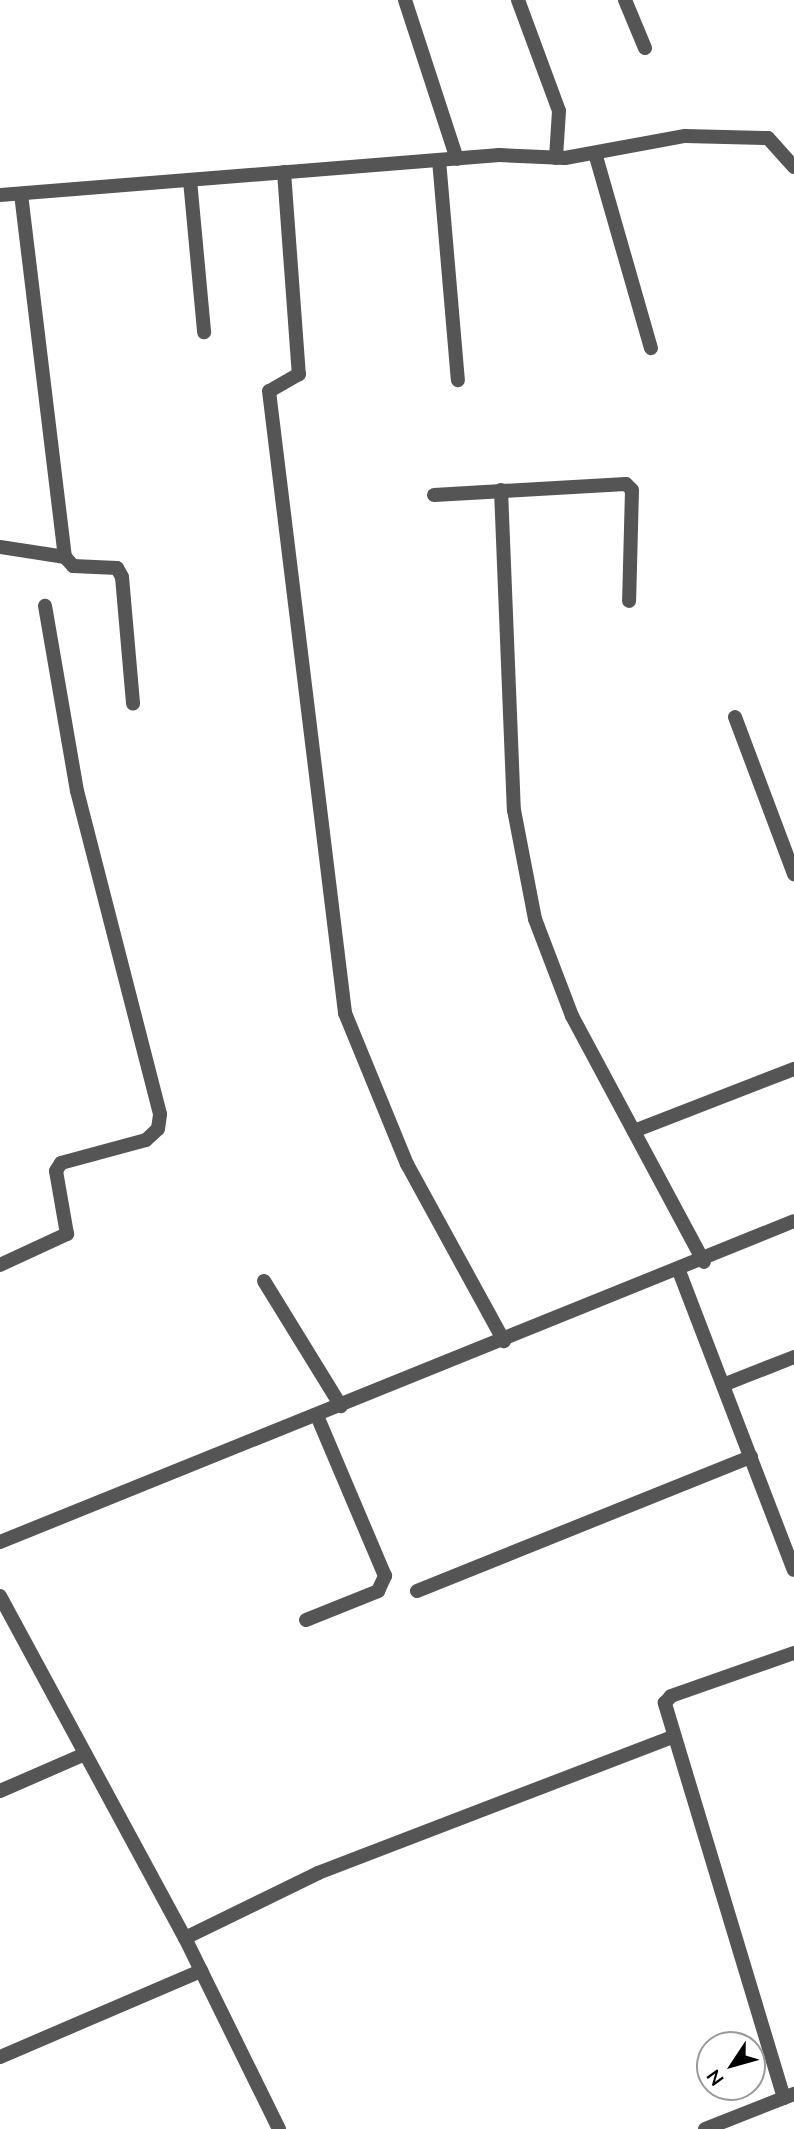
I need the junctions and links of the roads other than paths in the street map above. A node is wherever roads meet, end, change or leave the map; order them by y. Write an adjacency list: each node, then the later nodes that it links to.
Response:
1 (405, 0): 7 (street)
2 (518, 0): 6 (street)
3 (625, 0): 4 (street)
4 (645, 48)
5 (595, 153): 6 (street); 9 (street); 15 (street)
6 (556, 158): 7 (street)
7 (457, 159): 8 (street)
8 (439, 160): 10 (street); 16 (street)
9 (794, 167)
10 (284, 172): 11 (street); 33 (street)
11 (190, 180): 12 (street); 14 (street)
12 (21, 194): 13 (street); 20 (street)
13 (0, 195)
14 (204, 332)
15 (651, 348)
16 (458, 380)
17 (501, 490): 18 (street); 21 (street); 27 (street)
18 (434, 495)
19 (0, 547): 20 (street)
20 (65, 557): 23 (street)
21 (629, 601)
22 (45, 606): 30 (street)
23 (133, 704)
24 (735, 717): 25 (street)
25 (794, 874)
26 (794, 1069): 27 (street)
27 (634, 1131): 29 (street)
28 (794, 1222): 29 (street)
29 (704, 1262): 31 (street)
30 (0, 1265)
31 (679, 1271): 33 (street); 35 (street)
32 (264, 1281): 36 (street)
33 (504, 1341): 36 (street)
34 (794, 1357): 35 (street)
35 (723, 1385): 38 (street)
36 (341, 1406): 37 (street)
37 (317, 1416): 39 (street); 43 (street)
38 (751, 1457): 40 (street); 41 (street)
39 (0, 1542)
40 (794, 1570)
41 (417, 1591)
42 (0, 1596): 46 (street)
43 (306, 1620)
44 (794, 1653): 45 (street)
45 (674, 1735): 48 (street); 51 (street)
46 (85, 1754): 47 (street); 48 (street)
47 (0, 1791)
48 (185, 1938): 49 (street)
49 (201, 1971): 50 (street); 52 (street)
50 (0, 2057)
51 (789, 2096): 53 (street)
52 (279, 2129)
53 (705, 2129)

